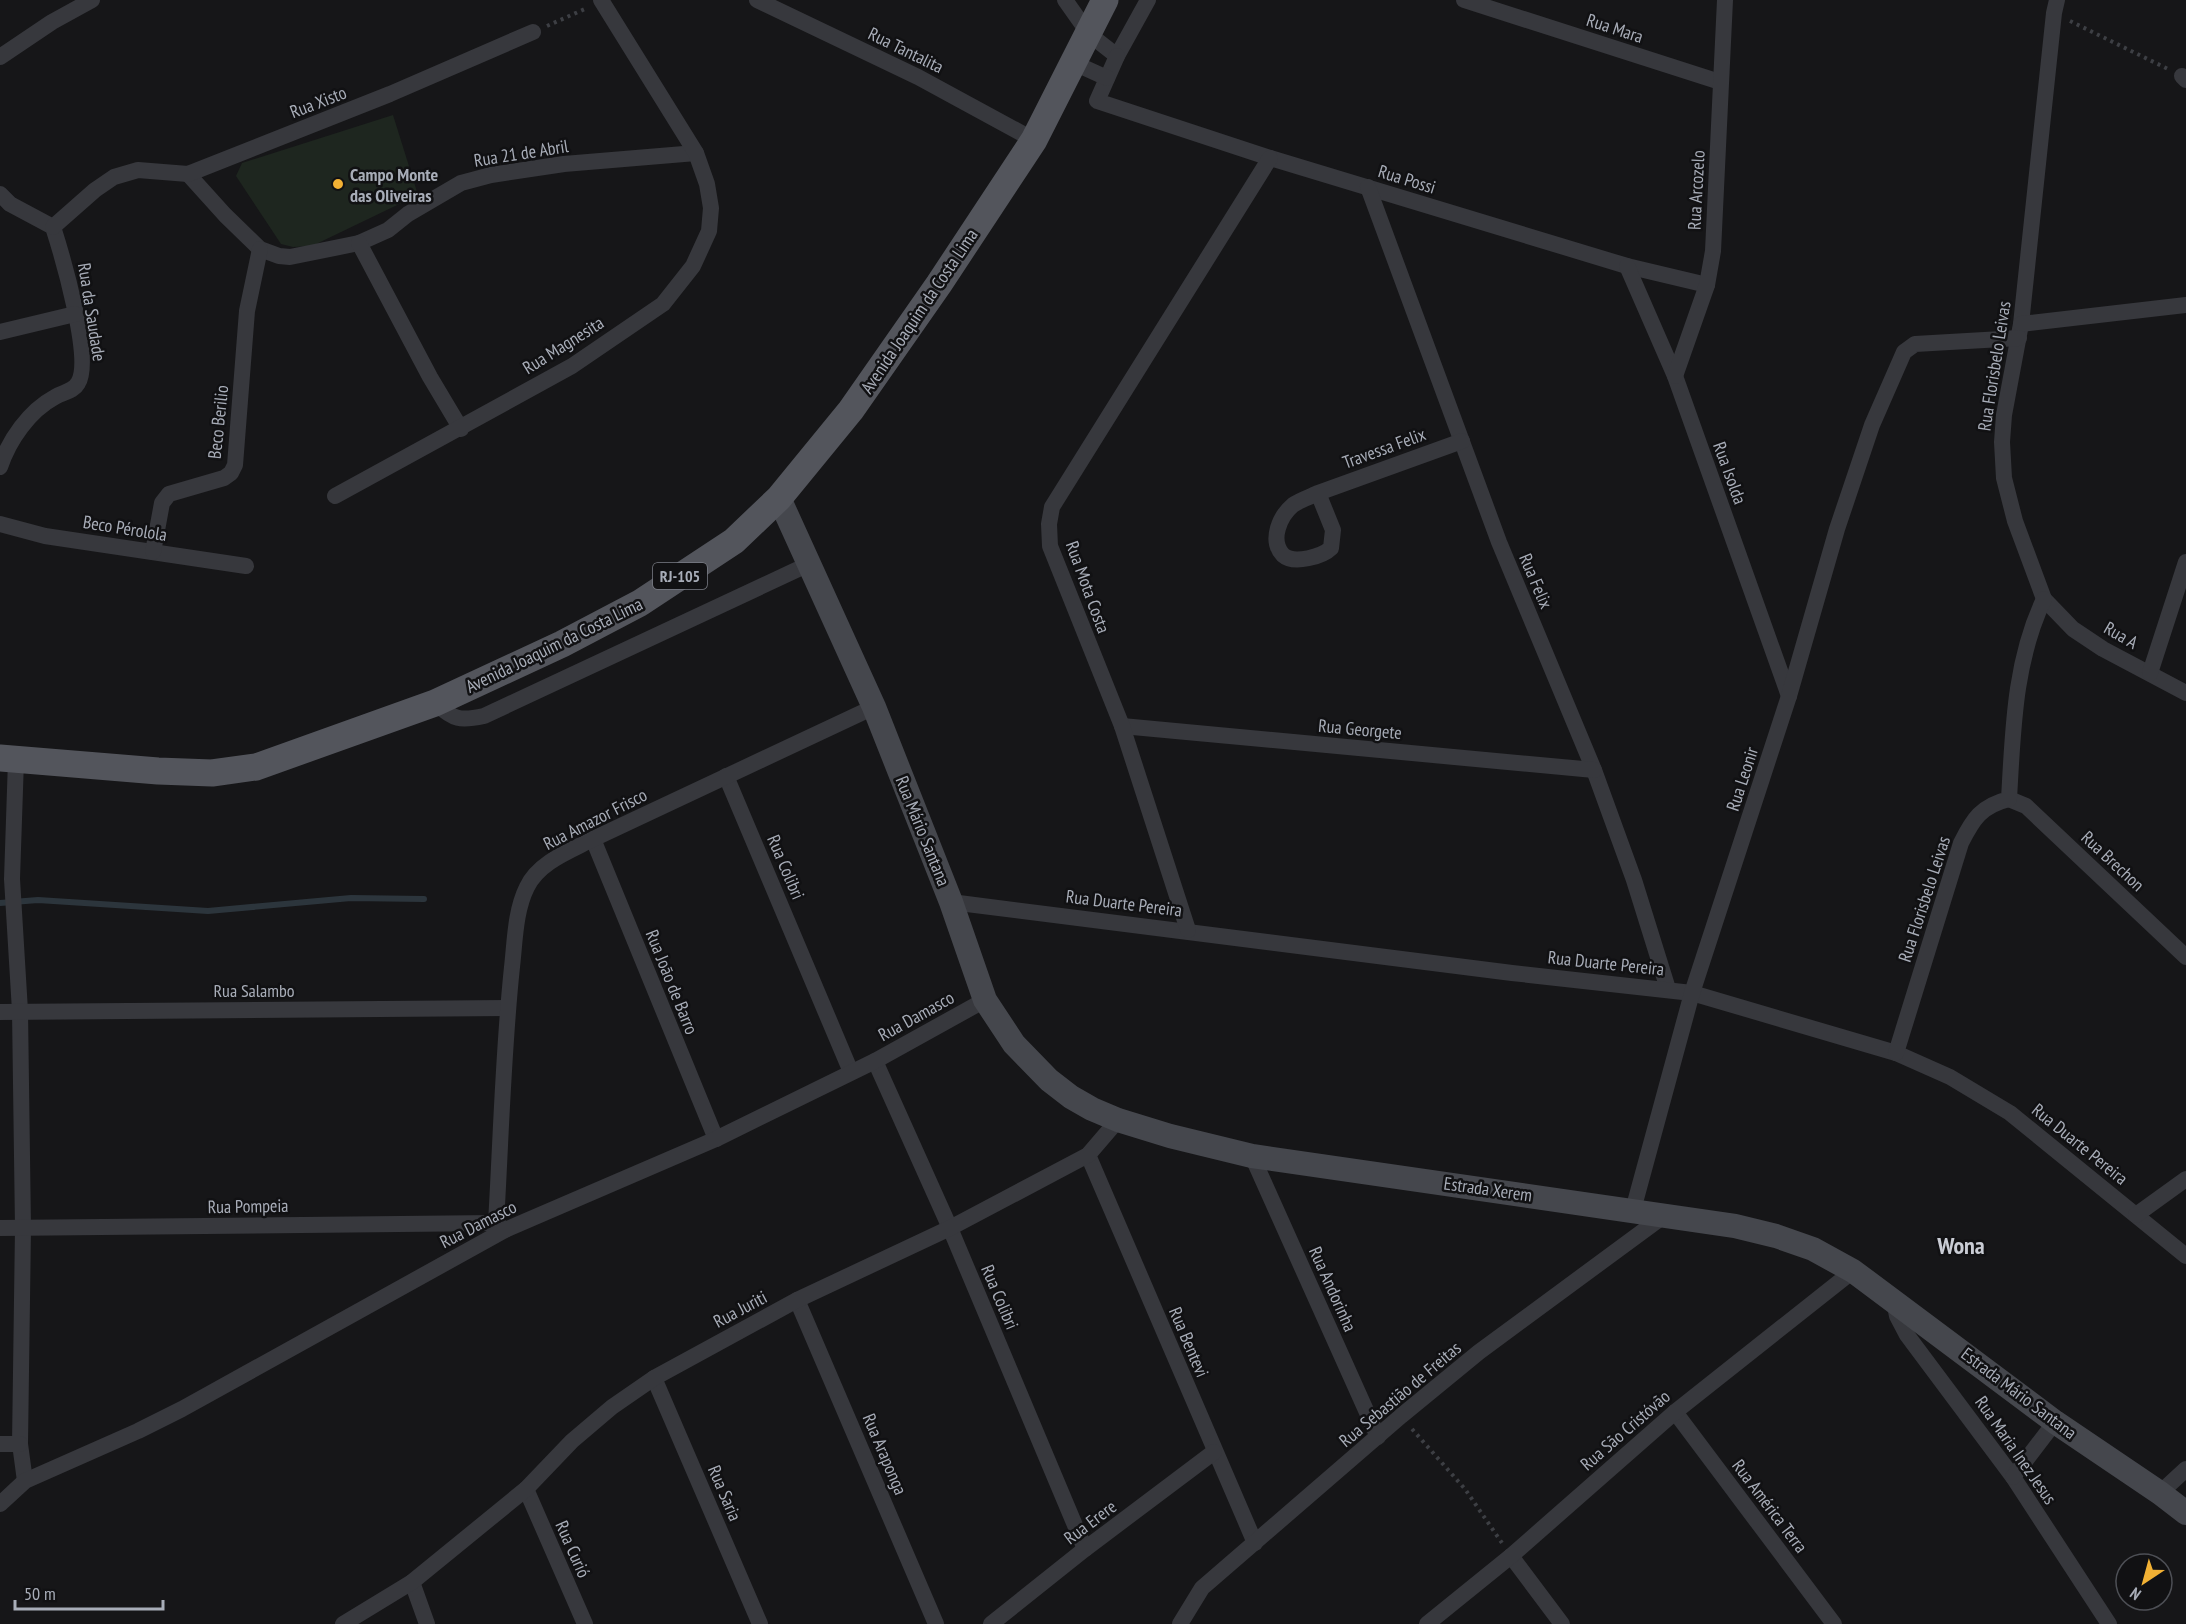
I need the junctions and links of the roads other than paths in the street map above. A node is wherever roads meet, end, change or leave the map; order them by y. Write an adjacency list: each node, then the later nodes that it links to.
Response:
1 (92, 0): 13 (street)
2 (757, 0): 17 (street, Rua Tantalita)
3 (1065, 0): 11 (street)
4 (1105, 0): 11 (main road, Avenida Joaquim da Costa Lima / RJ-105)
5 (1148, 0): 12 (street)
6 (1464, 0): 16 (street, Rua Mara)
7 (1725, 0): 16 (street, Rua Arcozelo)
8 (601, 1): 18 (street, Rua Magnesita)
9 (2056, 7): 30 (street, Rua Florisbelo Leivas)
10 (533, 32): 20 (street, Rua Xisto)
11 (1089, 34): 12 (street); 14 (main road, Avenida Joaquim da Costa Lima / RJ-105)
12 (1117, 56): 15 (street)
13 (0, 57)
14 (1074, 63): 15 (street); 17 (main road, Avenida Joaquim da Costa Lima / RJ-105)
15 (1107, 78): 19 (street, Rua Possi)
16 (1720, 82): 27 (street, Rua Arcozelo)
17 (1034, 140): 38 (main road, Avenida Joaquim da Costa Lima / RJ-105)
18 (696, 153): 24 (street, Rua 21 de Abril); 33 (street, Rua Magnesita)
19 (1270, 158): 21 (street, Rua Possi); 50 (street, Rua Mota Costa)
20 (188, 174): 23 (street, Rua Xisto); 25 (street, Rua 21 de Abril)
21 (1368, 187): 26 (street, Rua Possi); 34 (street, Rua Felix)
22 (3, 202): 23 (street)
23 (53, 227): 29 (street, Rua da Saudade)
24 (359, 243): 25 (street, Rua 21 de Abril); 33 (street)
25 (260, 249): 40 (street, Beco Berilio)
26 (1627, 266): 27 (street, Rua Possi); 32 (street, Rua Isolda)
27 (1707, 285): 32 (street, Rua Arcozelo)
28 (2186, 305): 30 (street)
29 (75, 314): 31 (street); 35 (street, Rua da Saudade)
30 (2020, 331): 44 (street, Rua Florisbelo Leivas); 47 (street, Rua Leonir)
31 (0, 332)
32 (1675, 376): 47 (street, Rua Isolda)
33 (461, 429): 37 (street, Rua Magnesita)
34 (1462, 441): 36 (street, Travessa Felix); 52 (street, Rua Felix)
35 (0, 467)
36 (1318, 493)
37 (335, 496)
38 (779, 498): 42 (street, Rua Mário Santana); 48 (main road, Avenida Joaquim da Costa Lima / RJ-105)
39 (0, 524): 40 (street, Beco Pérolola)
40 (153, 552): 43 (street, Beco Pérolola)
41 (2186, 562): 45 (street)
42 (809, 564): 48 (street); 49 (street, Rua Mário Santana)
43 (246, 566)
44 (2044, 599): 45 (street, Rua A); 54 (street)
45 (2150, 674): 46 (street, Rua A)
46 (2186, 693)
47 (1789, 696): 60 (street, Rua Leonir)
48 (435, 703): 51 (main road, Avenida Joaquim da Costa Lima / RJ-105)
49 (874, 707): 53 (street, Rua Amazor Frisco); 56 (street, Rua Mário Santana)
50 (1122, 726): 52 (street, Rua Georgete); 57 (street, Rua Mota Costa)
51 (8, 759): 63 (street)
52 (1594, 770): 59 (street, Rua Felix)
53 (726, 776): 55 (street, Rua Amazor Frisco); 67 (street, Rua Colibri)
54 (2009, 799): 58 (street, Rua Brechon); 65 (street, Rua Florisbelo Leivas)
55 (593, 839): 62 (street, Rua Amazor Frisco); 69 (street, Rua Joāo de Barro)
56 (951, 902): 57 (street, Rua Duarte Pereira); 61 (street, Rua Mário Santana)
57 (1188, 930): 59 (street, Rua Duarte Pereira)
58 (2186, 957)
59 (1668, 989): 60 (street, Rua Duarte Pereira)
60 (1692, 993): 65 (street, Rua Duarte Pereira); 73 (street, Rua Leonir)
61 (985, 1000): 66 (street, Rua Damasco); 68 (street, Rua Mário Santana)
62 (508, 1008): 63 (street, Rua Salambo); 76 (street, Rua Amazor Frisco)
63 (20, 1011): 64 (street, Rua Salambo); 78 (street)
64 (0, 1012)
65 (1896, 1053): 75 (street, Rua Duarte Pereira)
66 (875, 1061): 67 (street, Rua Damasco); 79 (street, Rua Colibri)
67 (851, 1072): 69 (street, Rua Damasco)
68 (1118, 1120): 70 (street, Rua Juriti); 71 (street, Estrada Xerem)
69 (716, 1139): 76 (street, Rua Damasco)
70 (1088, 1155): 79 (street, Rua Juriti); 90 (street, Rua Bentevi)
71 (1252, 1156): 73 (street, Estrada Xerem); 87 (street, Rua Andorinha)
72 (2186, 1179): 75 (street)
73 (1633, 1210): 74 (street, Estrada Xerem)
74 (1665, 1215): 81 (street, Estrada Xerem); 87 (street, Rua Sebastião de Freitas)
75 (2136, 1215): 80 (street, Rua Duarte Pereira)
76 (500, 1227): 78 (street, Rua Pompeia); 93 (street, Rua Damasco)
77 (0, 1228): 78 (street, Rua Pompeia)
78 (23, 1228): 89 (street)
79 (950, 1228): 83 (street, Rua Juriti); 99 (street, Rua Colibri)
80 (2186, 1256)
81 (1853, 1271): 82 (street, Estrada Mário Santana); 85 (street, Rua São Cristóvão)
82 (1894, 1299): 86 (street, Estrada Mário Santana); 92 (street, Rua Maria Inez Jesus)
83 (797, 1300): 84 (street, Rua Juriti); 106 (street, Rua Araponga)
84 (654, 1378): 94 (street, Rua Juriti); 105 (street, Rua Saria)
85 (1675, 1412): 100 (street, Rua São Cristóvão); 111 (street, Rua América Terra)
86 (2055, 1422): 92 (street); 95 (street, Estrada Mário Santana)
87 (1378, 1437): 98 (street, Rua Sebastião de Freitas)
88 (0, 1444): 89 (street)
89 (20, 1444): 93 (street)
90 (1214, 1452): 98 (street, Rua Bentevi); 99 (street, Rua Erere)
91 (2186, 1469): 95 (street)
92 (2013, 1478): 112 (street, Rua Maria Inez Jesus)
93 (25, 1481): 96 (street, Rua Damasco)
94 (526, 1489): 101 (street, Rua Juriti); 104 (street, Rua Curió)
95 (2160, 1493): 97 (street, Estrada Mário Santana)
96 (0, 1504)
97 (2186, 1513)
98 (1255, 1543): 108 (street, Rua Sebastião de Freitas)
99 (1085, 1549): 107 (street, Rua Erere)
100 (1510, 1556): 109 (street, Rua São Cristóvão); 110 (street)
101 (412, 1582): 102 (street); 103 (street)
102 (343, 1624)
103 (427, 1624)
104 (585, 1624)
105 (760, 1624)
106 (936, 1624)
107 (991, 1624)
108 (1180, 1624)
109 (1427, 1624)
110 (1562, 1624)
111 (1834, 1624)
112 (2109, 1624)

